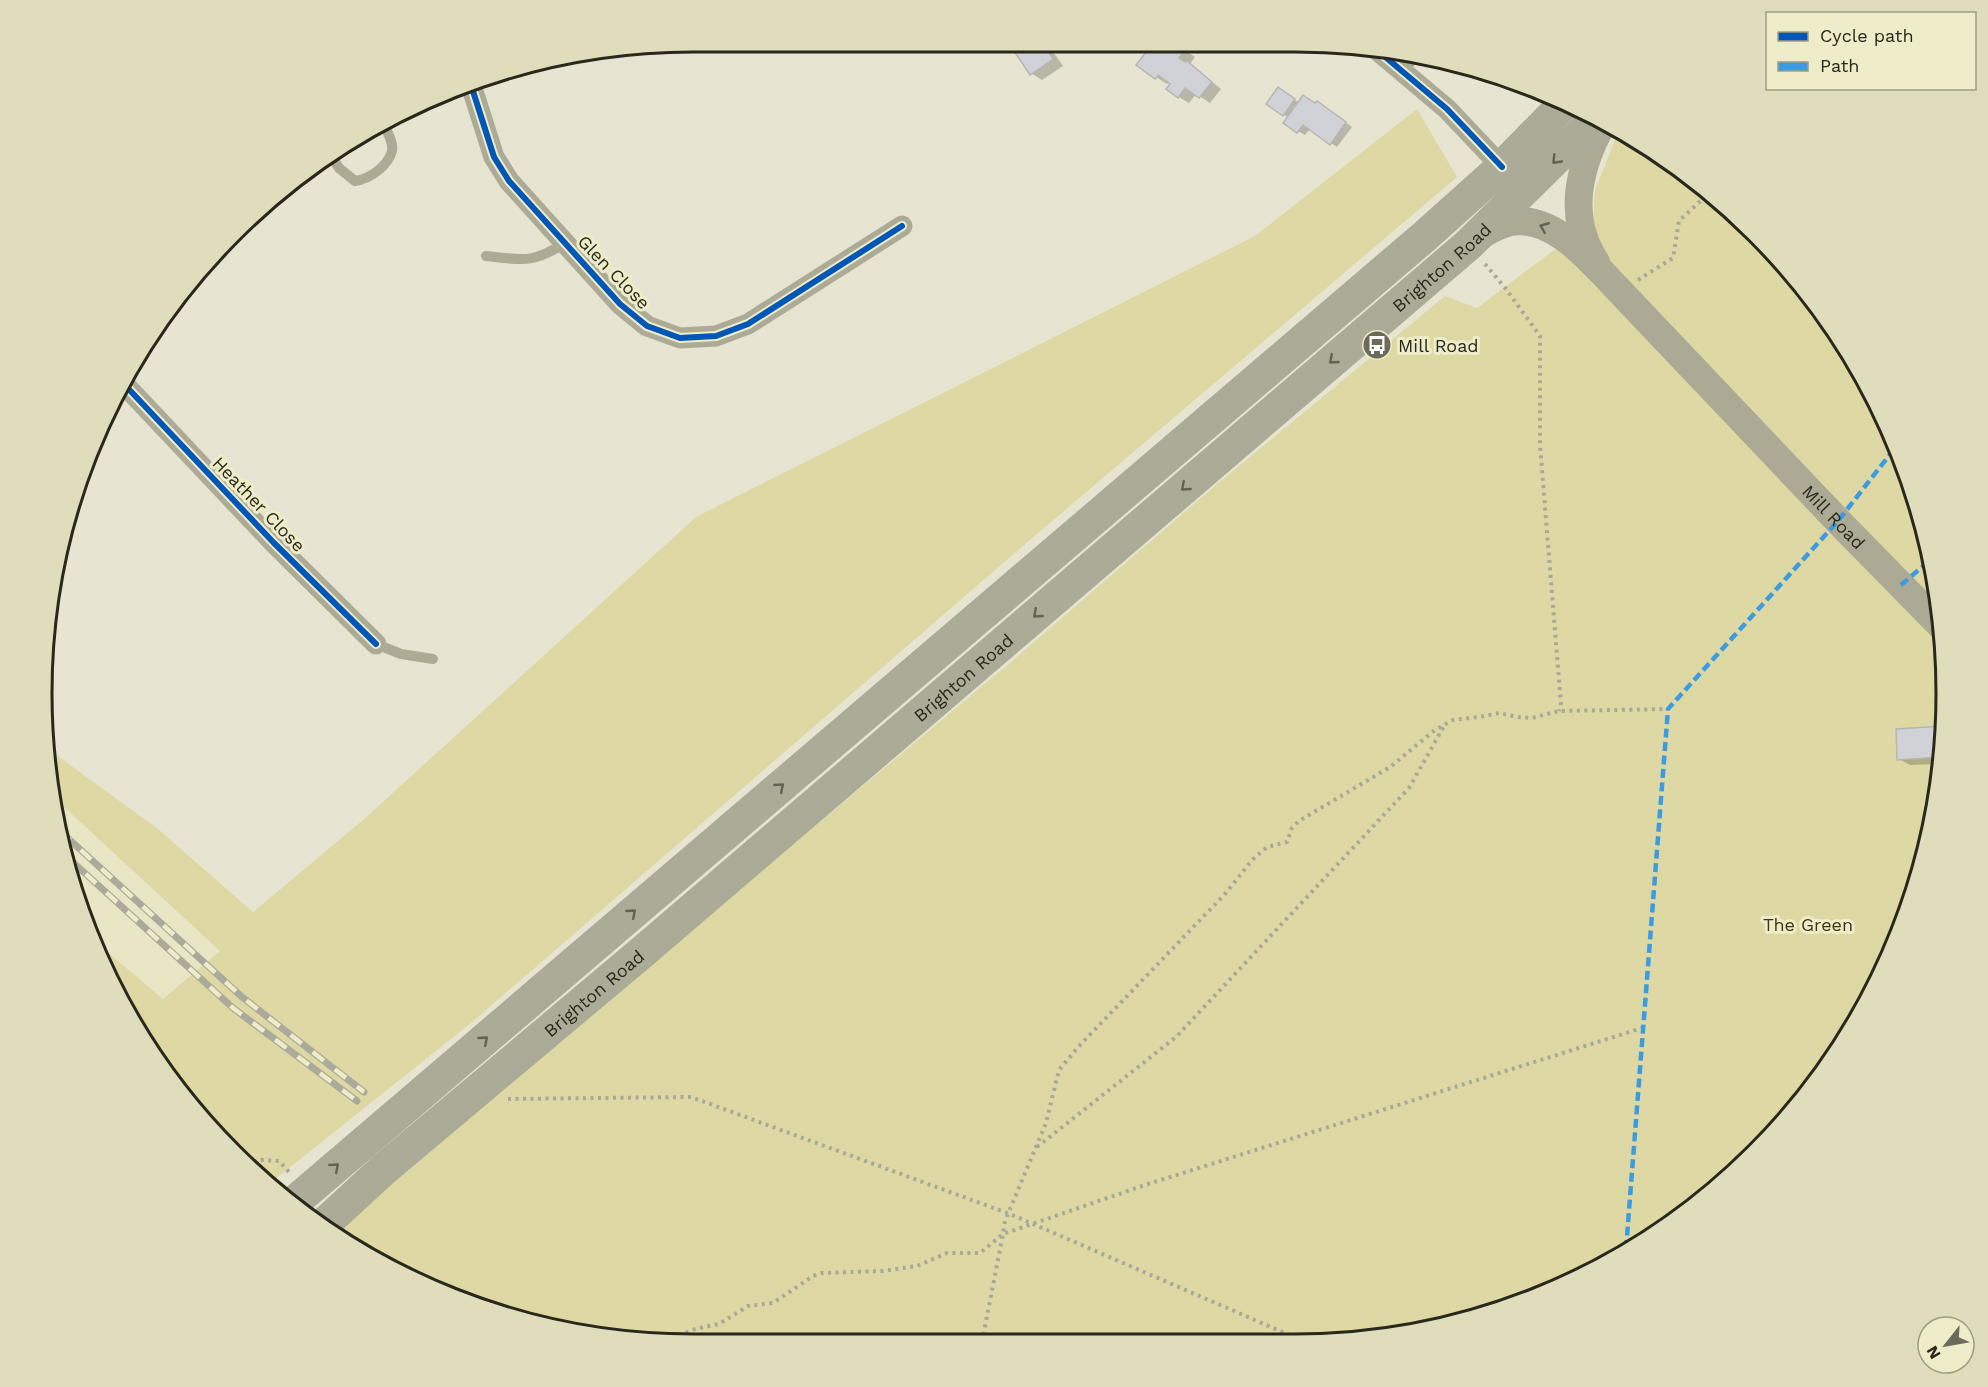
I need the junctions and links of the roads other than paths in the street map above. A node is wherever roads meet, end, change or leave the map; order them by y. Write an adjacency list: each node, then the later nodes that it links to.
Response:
1 (1389, 60): 3 (street)
2 (1409, 63): 3 (lane)
3 (1401, 70): 10 (street)
4 (473, 92): 13 (street, Glen Close)
5 (1558, 110): 10 (highway, Brighton Road)
6 (1590, 125): 12 (highway, Brighton Road, one-way to 12)
7 (1600, 130): 15 (main road, Mill Road)
8 (387, 131): 9 (lane)
9 (335, 162)
10 (1502, 167): 20 (highway, Brighton Road, one-way to 10)
11 (902, 226): 13 (street, Glen Close)
12 (1471, 242): 15 (main road, Mill Road, one-way to 12); 21 (highway, Brighton Road, one-way to 21)
13 (565, 243): 14 (lane)
14 (486, 256)
15 (1613, 283): 17 (main road, Mill Road)
16 (129, 390): 18 (street, Heather Close)
17 (1931, 615)
18 (376, 644): 19 (lane)
19 (433, 659)
20 (299, 1198)
21 (328, 1220)

